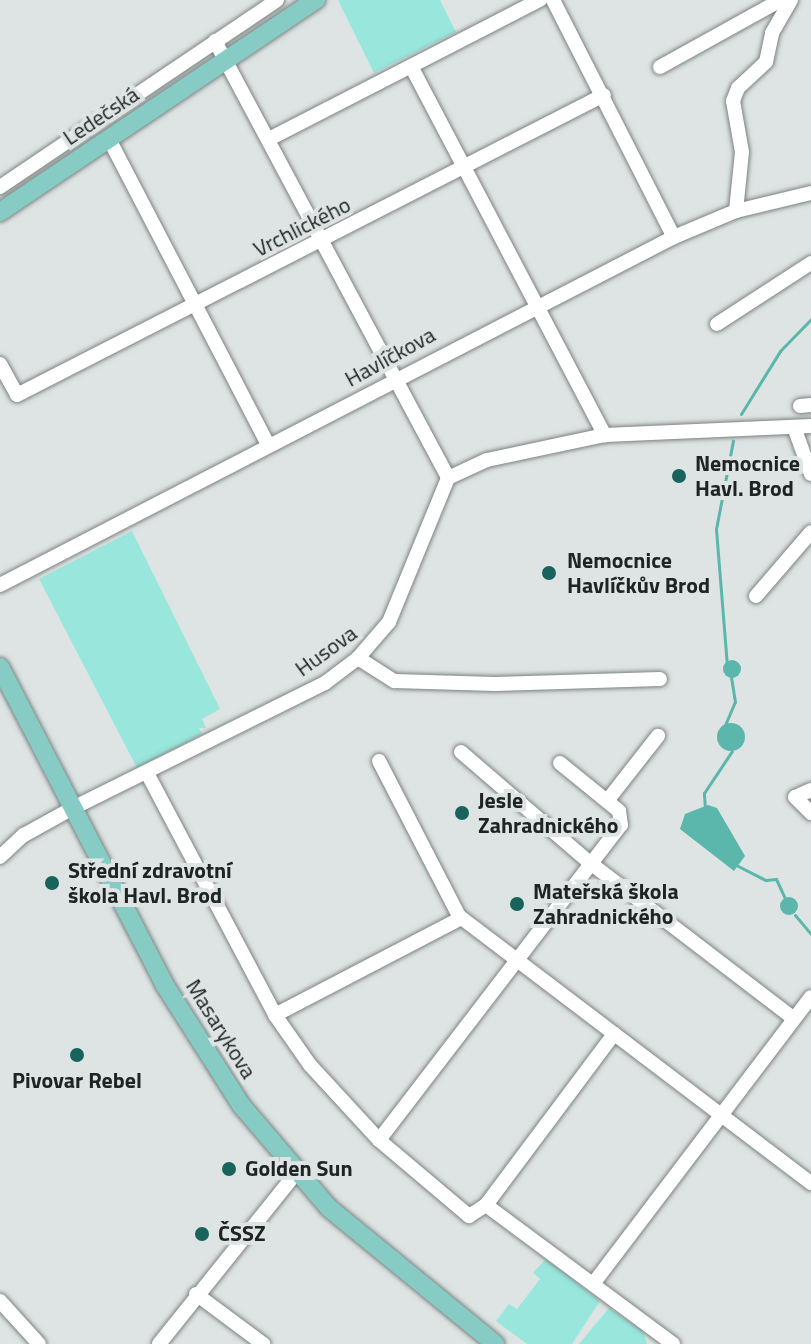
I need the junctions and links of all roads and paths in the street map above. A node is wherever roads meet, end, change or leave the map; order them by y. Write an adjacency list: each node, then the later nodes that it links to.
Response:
1 (277, 0): 7 (street, Ledečská)
2 (316, 0): 8 (main road, Ledečská)
3 (540, 0): 10 (street)
4 (553, 0): 11 (street)
5 (781, 0): 9 (street)
6 (791, 0): 17 (street)
7 (215, 41): 8 (street); 15 (street, Ledečská)
8 (229, 59): 12 (main road, Ledečská); 13 (street)
9 (660, 67)
10 (412, 68): 13 (street); 14 (street)
11 (604, 95): 14 (street, Vrchlického); 19 (street)
12 (109, 139): 18 (main road, Ledečská); 22 (street)
13 (269, 139): 20 (street)
14 (462, 169): 20 (street, Vrchlického); 23 (street)
15 (0, 187)
16 (811, 193): 17 (street, Havlíčkova)
17 (736, 211): 19 (street, Havlíčkova)
18 (0, 212)
19 (674, 237): 23 (street, Havlíčkova)
20 (324, 241): 22 (street, Vrchlického); 26 (street)
21 (811, 263): 24 (street)
22 (199, 303): 25 (street, Vrchlického); 30 (street)
23 (538, 307): 26 (street, Havlíčkova); 29 (street)
24 (717, 324)
25 (0, 364)
26 (396, 381): 30 (street, Havlíčkova); 32 (street)
27 (811, 426): 28 (street)
28 (794, 427): 29 (street); 31 (street)
29 (605, 435): 32 (street)
30 (269, 446): 34 (street, Havlíčkova)
31 (811, 474)
32 (448, 478): 36 (street, Husova)
33 (811, 532): 35 (street)
34 (0, 585)
35 (756, 596)
36 (358, 658): 38 (street); 43 (street, Husova)
37 (0, 667): 46 (main road, Masarykova)
38 (660, 679)
39 (658, 736): 45 (street)
40 (461, 752): 49 (street)
41 (379, 761): 50 (street)
42 (560, 763): 45 (street)
43 (147, 773): 46 (street, Husova); 53 (street)
44 (811, 790): 47 (street)
45 (607, 801): 49 (street)
46 (73, 808): 48 (street, Husova); 58 (main road, Masarykova)
47 (811, 813)
48 (0, 857)
49 (589, 862): 51 (street); 54 (street)
50 (461, 918): 51 (street); 53 (street)
51 (515, 960): 55 (street); 57 (street)
52 (811, 997): 54 (street)
53 (275, 1015): 57 (street)
54 (794, 1019): 56 (street)
55 (614, 1034): 56 (street); 60 (street)
56 (721, 1114): 59 (street); 61 (street)
57 (379, 1140): 60 (street)
58 (296, 1173): 62 (street); 67 (main road, Masarykova)
59 (811, 1183)
60 (486, 1205): 61 (street)
61 (593, 1284): 68 (street)
62 (196, 1294): 65 (street); 66 (street)
63 (0, 1301): 64 (street)
64 (39, 1344)
65 (159, 1344)
66 (263, 1344)
67 (495, 1344)
68 (673, 1344)

